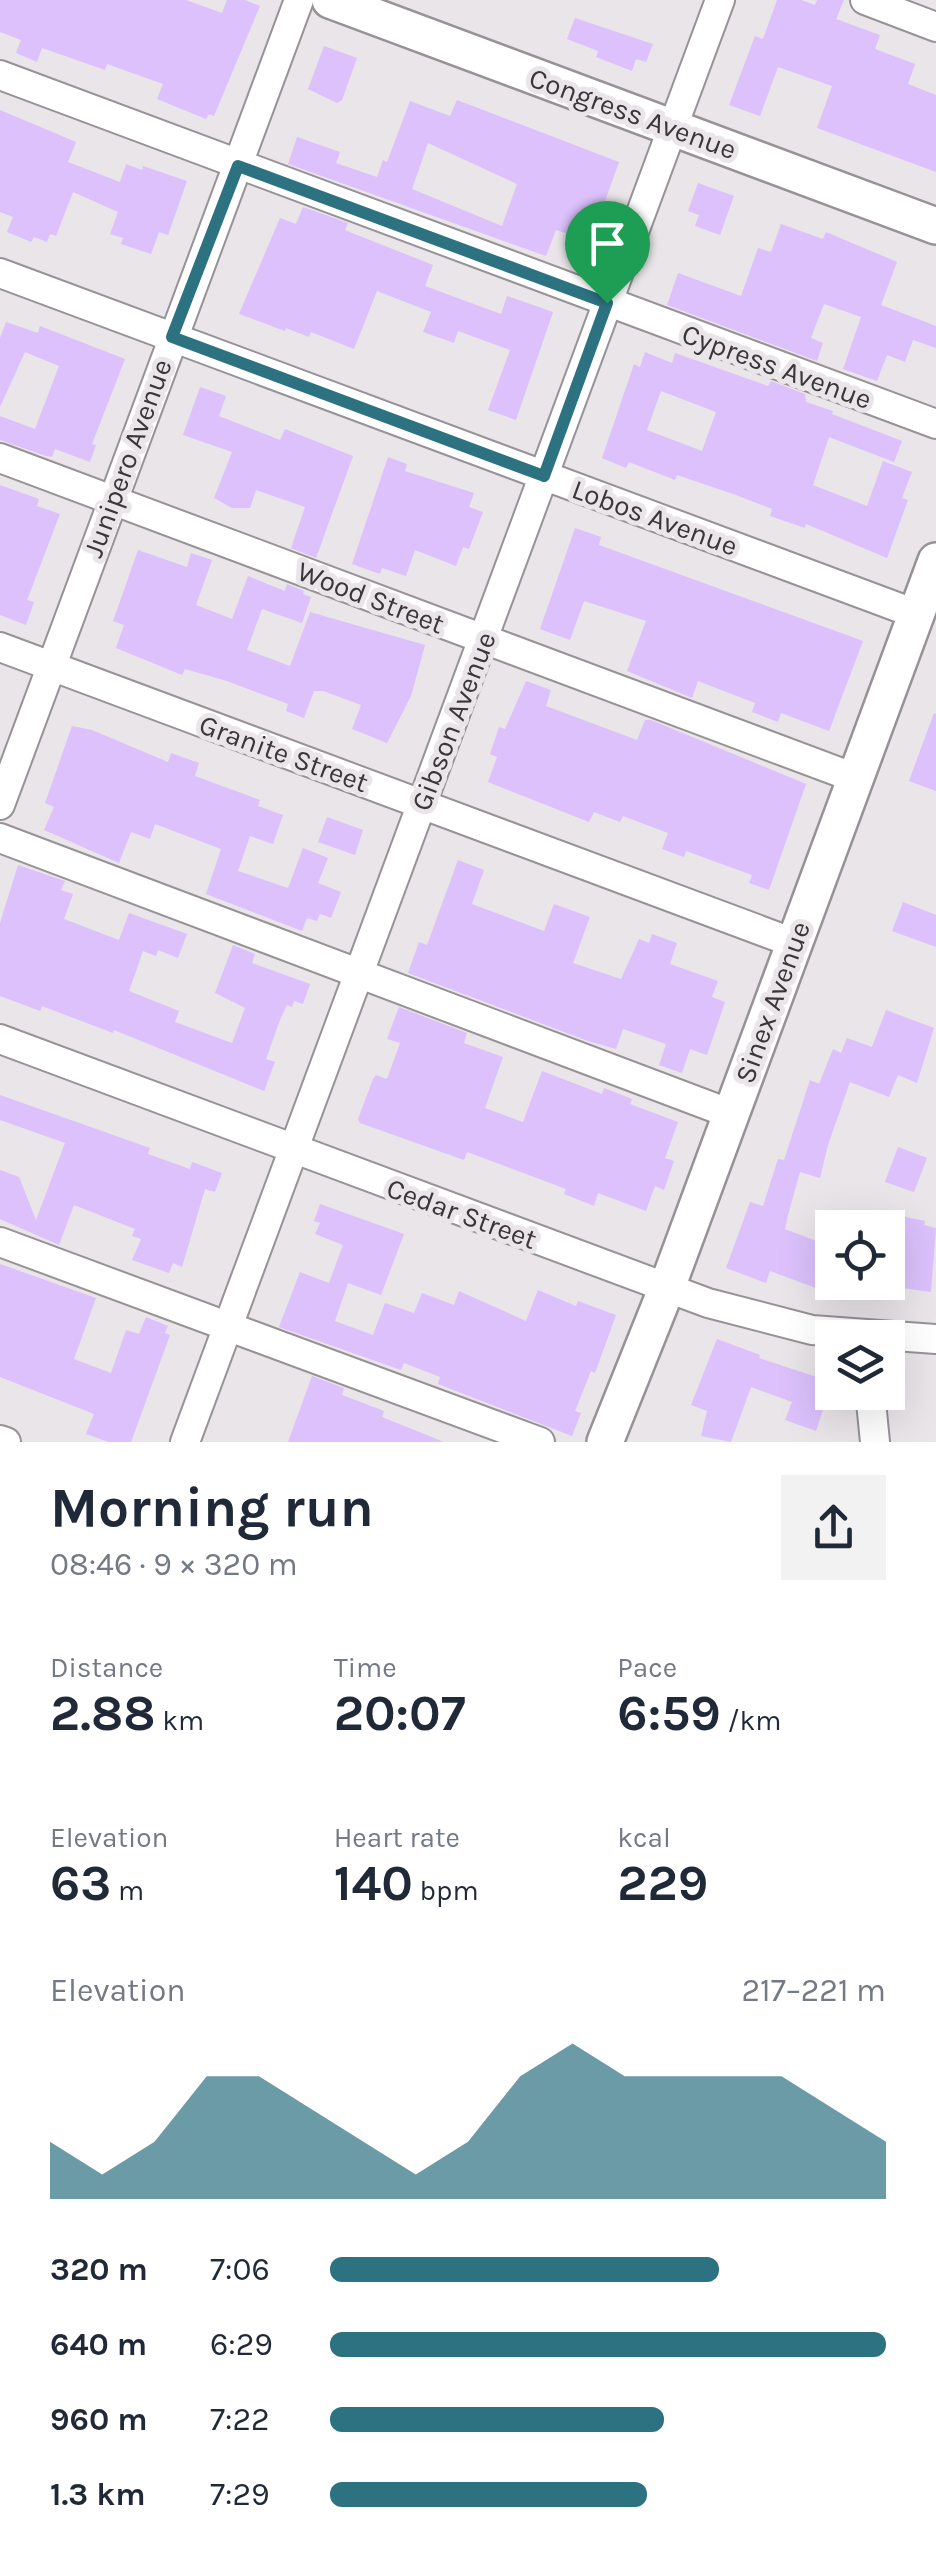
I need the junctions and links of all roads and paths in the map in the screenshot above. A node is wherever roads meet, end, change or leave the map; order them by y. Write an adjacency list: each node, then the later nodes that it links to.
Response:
1 (299, 0): 8 (street, Junipero Avenue)
2 (330, 0): 7 (street, Congress Avenue)
3 (720, 0): 7 (street, Gibson Avenue)
4 (865, 0): 5 (street)
5 (936, 27)
6 (0, 75): 8 (street, Cypress Avenue)
7 (674, 130): 9 (street, Congress Avenue); 11 (street, Gibson Avenue)
8 (238, 166): 11 (street, Cypress Avenue); 12 (street, Junipero Avenue)
9 (936, 226)
10 (0, 273): 12 (street, Lobos Avenue)
11 (607, 303): 13 (street, Cypress Avenue); 15 (street, Gibson Avenue)
12 (172, 337): 15 (street, Lobos Avenue); 16 (street, Junipero Avenue)
13 (936, 424)
14 (0, 458): 16 (street, Wood Street)
15 (544, 476): 18 (street, Lobos Avenue); 19 (street, Gibson Avenue)
16 (113, 498): 19 (street, Wood Street); 21 (street, Junipero Avenue)
17 (936, 561): 18 (street, Sinex Avenue)
18 (916, 614): 22 (street, Sinex Avenue)
19 (483, 640): 22 (street, Wood Street); 23 (street, Gibson Avenue)
20 (0, 647): 21 (street, Granite Street)
21 (50, 666): 23 (street, Granite Street); 24 (street, Junipero Avenue)
22 (855, 778): 26 (street, Sinex Avenue)
23 (422, 804): 26 (street, Granite Street); 27 (street, Gibson Avenue)
24 (0, 805)
25 (0, 838): 27 (street)
26 (794, 943): 29 (street, Sinex Avenue)
27 (358, 976): 29 (street); 30 (street, Gibson Avenue)
28 (0, 1040): 30 (street, Cedar Street)
29 (730, 1114): 32 (street, Sinex Avenue)
30 (292, 1150): 32 (street, Cedar Street); 33 (street, Gibson Avenue)
31 (0, 1242): 33 (street)
32 (666, 1290): 34 (street, Cedar Street); 40 (street, Sinex Avenue)
33 (228, 1328): 38 (street, Gibson Avenue); 39 (street)
34 (815, 1330)
35 (905, 1338): 36 (street, Cedar Street)
36 (936, 1339)
37 (872, 1410): 41 (street)
38 (186, 1442)
39 (540, 1442)
40 (605, 1442)
41 (875, 1442)

